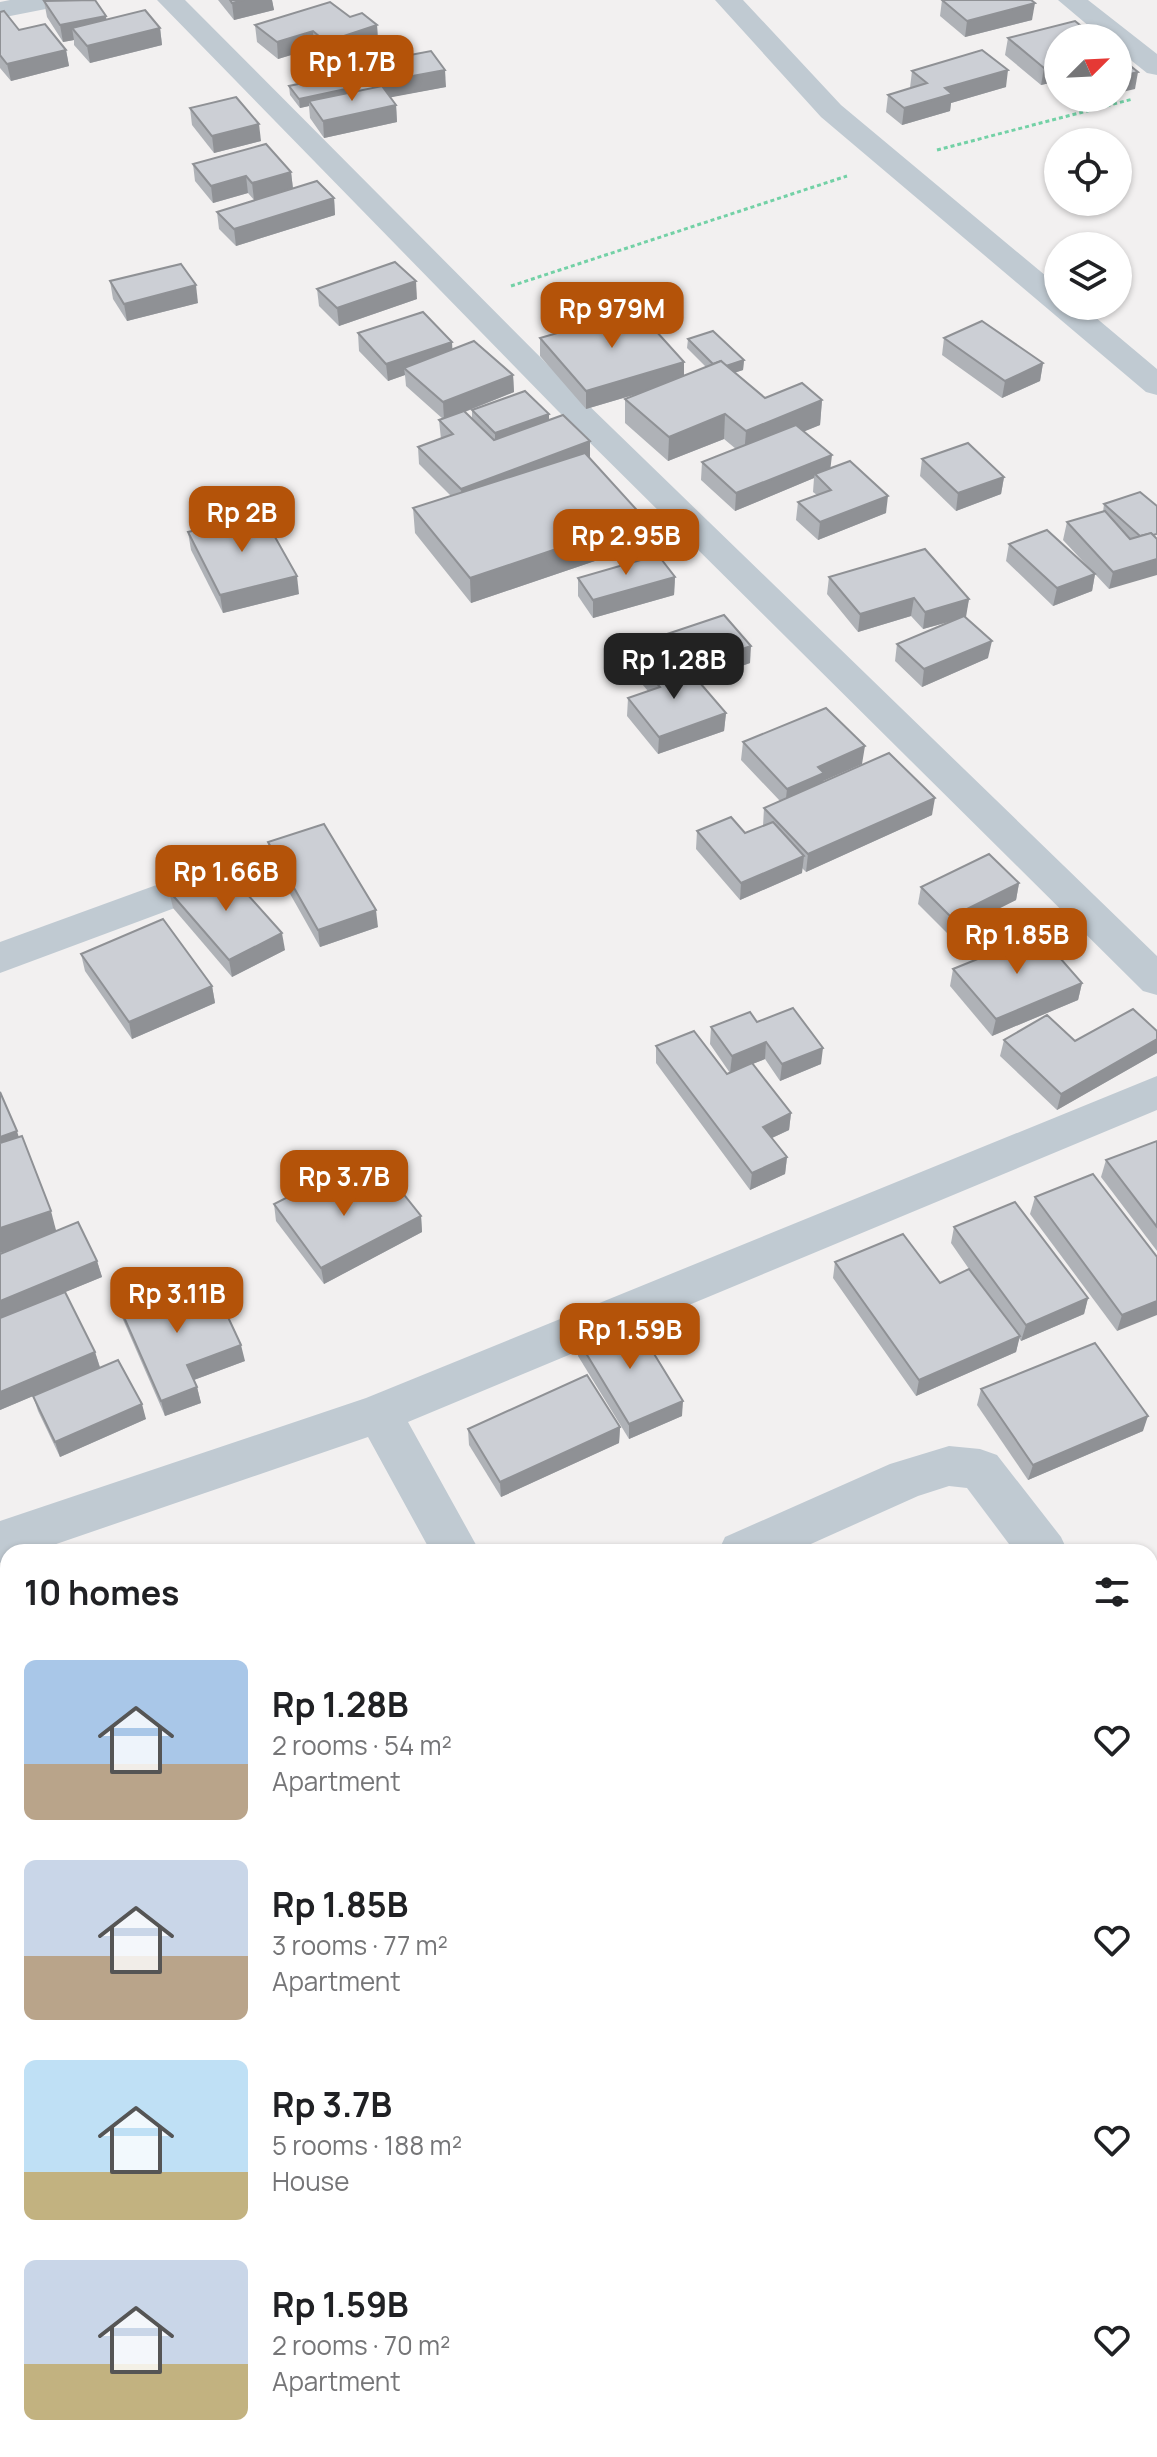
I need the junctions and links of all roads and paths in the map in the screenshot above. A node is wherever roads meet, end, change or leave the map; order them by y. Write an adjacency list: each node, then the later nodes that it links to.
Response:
1 (52, 0): 5 (street)
2 (170, 0): 10 (street)
3 (728, 0): 8 (street)
4 (1071, 0): 6 (street)
5 (0, 10)
6 (1157, 67)
7 (1142, 96): 8 (path)
8 (891, 162): 9 (street); 10 (path)
9 (1044, 290)
10 (466, 300): 15 (street)
11 (1080, 320): 12 (street)
12 (1157, 385)
13 (236, 870): 14 (street)
14 (0, 958)
15 (1157, 980)
16 (1157, 1092): 17 (street)
17 (379, 1413): 18 (street); 19 (street)
18 (0, 1542)
19 (452, 1544)
20 (760, 1544): 21 (street)
21 (1038, 1544)

